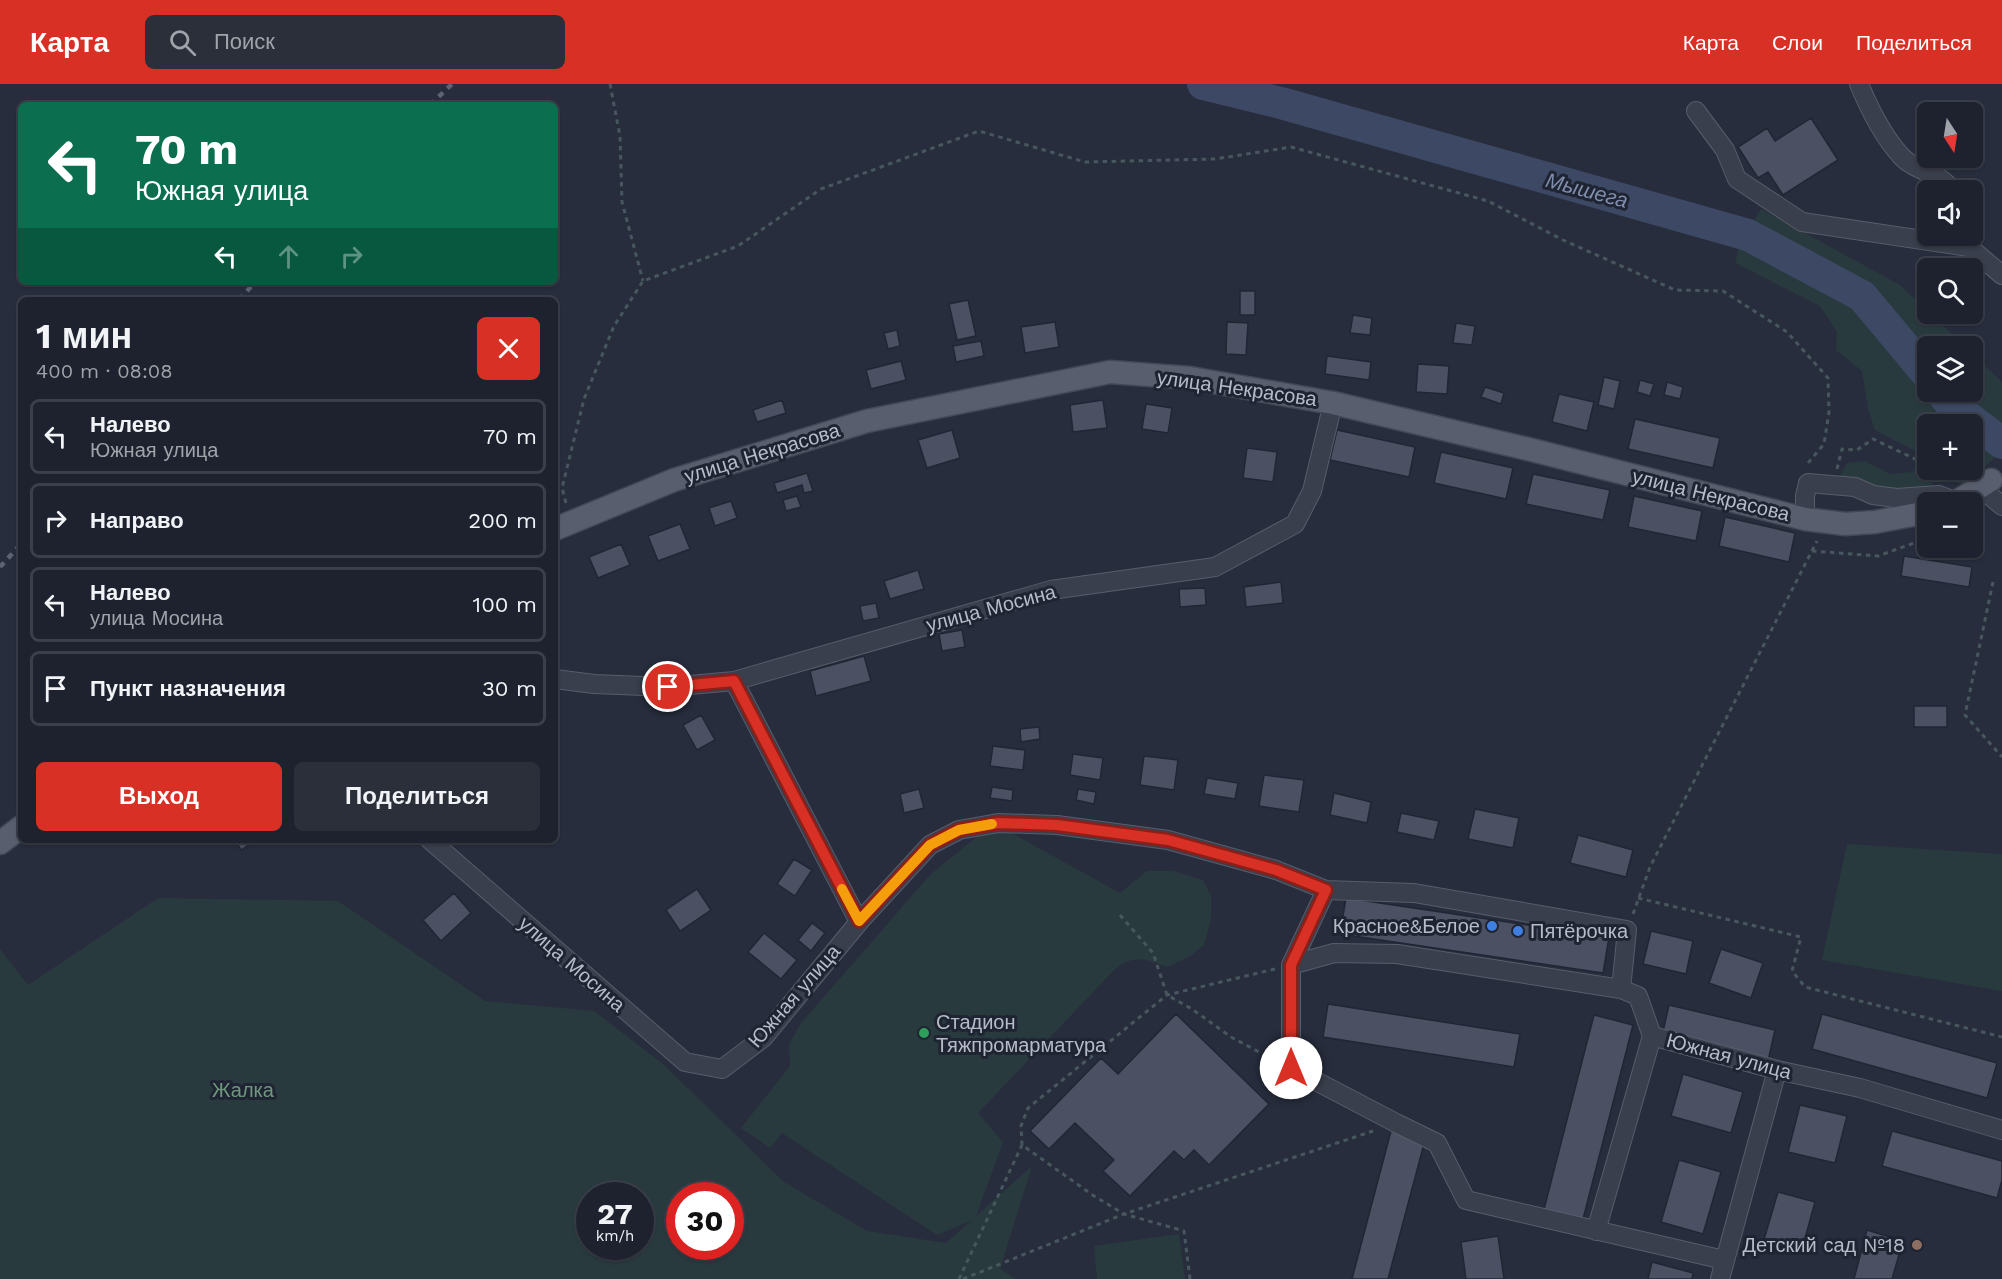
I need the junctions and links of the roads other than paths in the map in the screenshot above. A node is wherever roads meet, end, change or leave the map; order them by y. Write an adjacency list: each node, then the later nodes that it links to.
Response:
1 (1858, 84): 3 (street)
2 (1696, 111): 4 (street)
3 (1944, 180)
4 (1917, 235)
5 (1973, 246): 6 (street)
6 (2002, 275)
7 (1333, 403): 13 (main road, улица Некрасова); 14 (main road, улица Некрасова); 16 (street, улица Мосина)
8 (1986, 484): 9 (main road); 11 (street)
9 (1973, 492)
10 (1917, 497): 13 (street)
11 (2002, 506)
12 (1917, 514): 13 (main road, улица Некрасова)
13 (1805, 519)
14 (562, 526)
15 (558, 679): 16 (street, улица Мосина)
16 (734, 681): 21 (street)
17 (18, 829): 18 (main road)
18 (0, 843)
19 (433, 843): 25 (street, улица Мосина)
20 (1326, 890): 21 (street, Южная улица); 22 (street); 23 (street, Южная улица)
21 (859, 921): 25 (street, Южная улица)
22 (1291, 965): 23 (street); 28 (street)
23 (1621, 989): 24 (street, Южная улица)
24 (1652, 1036): 26 (street, Южная улица); 28 (street)
25 (722, 1069)
26 (1777, 1070): 27 (street, Южная улица); 29 (street)
27 (2002, 1130)
28 (1596, 1231): 29 (street)
29 (1724, 1260): 30 (street)
30 (1720, 1279)

